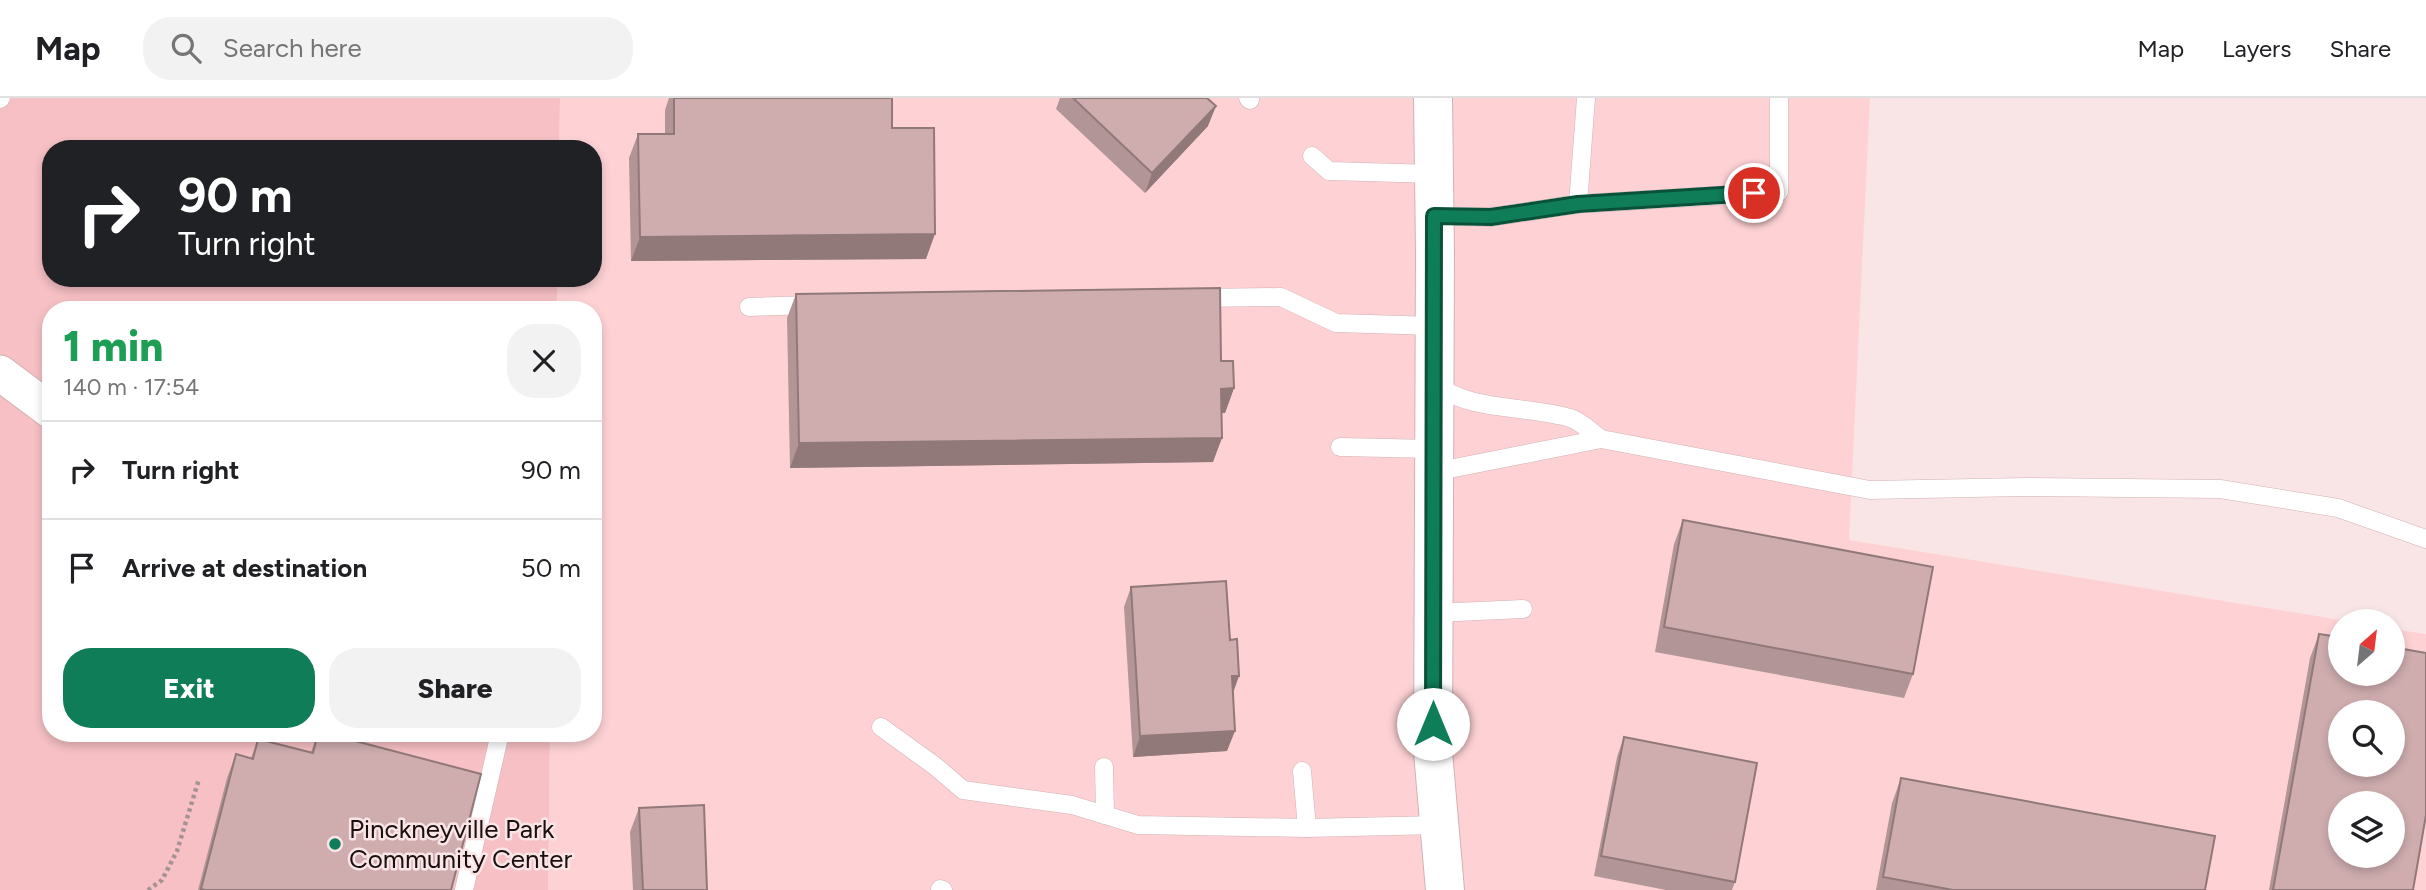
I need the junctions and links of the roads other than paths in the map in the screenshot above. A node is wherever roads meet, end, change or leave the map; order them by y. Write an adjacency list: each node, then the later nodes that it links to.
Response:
1 (1433, 98): 5 (street)
2 (1586, 98): 6 (lane)
3 (1779, 98): 6 (lane)
4 (1312, 156): 5 (lane)
5 (1434, 174): 7 (street)
6 (1578, 204): 7 (lane)
7 (1434, 216): 11 (street)
8 (1172, 299): 11 (lane)
9 (831, 305): 10 (lane)
10 (749, 307)
11 (1435, 326): 13 (street)
12 (0, 373): 14 (street)
13 (1434, 383): 15 (lane); 17 (street)
14 (42, 404)
15 (1601, 439): 17 (lane); 18 (lane)
16 (1340, 447): 17 (lane)
17 (1434, 460): 20 (street)
18 (2426, 539)
19 (1523, 609): 20 (lane)
20 (1434, 613): 26 (street)
21 (881, 727): 25 (lane)
22 (498, 742): 28 (lane)
23 (1104, 767): 25 (lane)
24 (1301, 771): 27 (lane)
25 (1105, 815): 27 (lane)
26 (1440, 825): 27 (lane); 29 (street)
27 (1307, 828)
28 (464, 890)
29 (1445, 890): 30 (lane)
30 (1451, 890)

